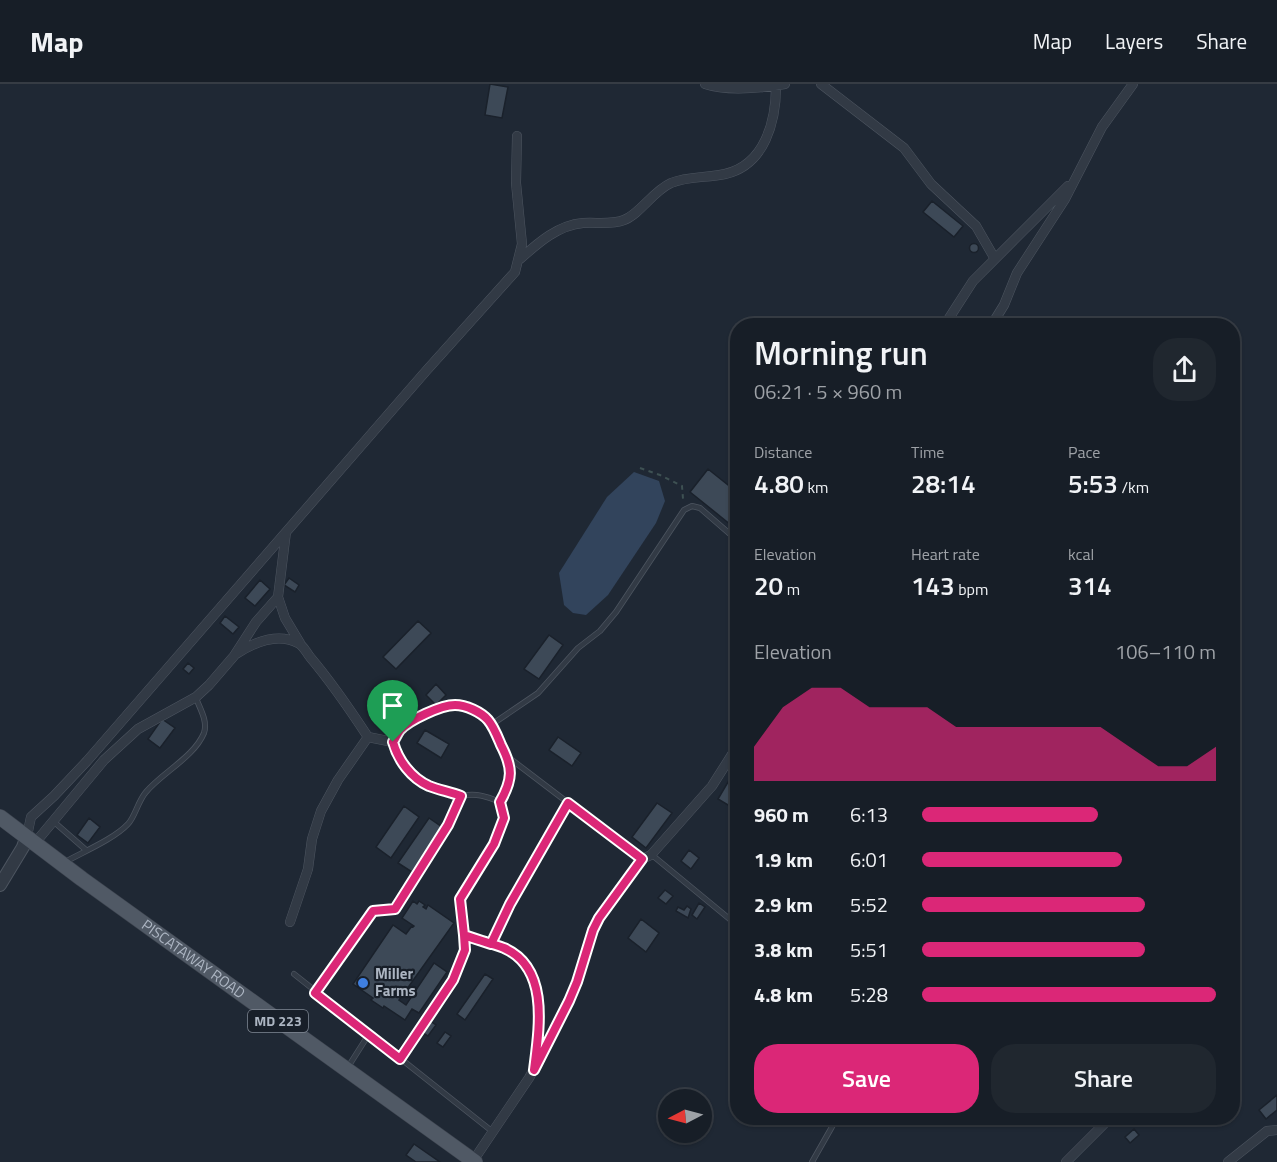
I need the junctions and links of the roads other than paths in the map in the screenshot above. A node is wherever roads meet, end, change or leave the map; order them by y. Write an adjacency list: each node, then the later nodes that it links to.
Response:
1 (705, 84): 4 (street)
2 (821, 84): 8 (street)
3 (1133, 84): 6 (street)
4 (780, 85): 7 (street)
5 (517, 136): 7 (street)
6 (1076, 178): 8 (street); 10 (street)
7 (520, 259): 11 (street)
8 (995, 259): 9 (street)
9 (949, 318)
10 (996, 318)
11 (286, 532): 13 (street); 27 (street)
12 (730, 534): 17 (lane)
13 (278, 597): 14 (street); 15 (street)
14 (300, 644): 15 (street); 18 (street)
15 (234, 656): 16 (street)
16 (196, 698): 26 (street); 28 (lane)
17 (491, 725): 19 (lane); 20 (lane)
18 (368, 737): 19 (street); 33 (street)
19 (393, 742): 22 (lane)
20 (507, 756): 23 (lane); 24 (lane)
21 (730, 758): 29 (street)
22 (461, 796): 23 (lane); 37 (lane)
23 (500, 802): 34 (lane)
24 (568, 803): 29 (lane); 35 (lane)
25 (0, 817): 27 (main road, PISCATAWAY ROAD / MD 223)
26 (53, 821): 27 (street); 28 (lane)
27 (31, 840): 30 (main road, PISCATAWAY ROAD / MD 223); 31 (street)
28 (86, 850): 30 (lane)
29 (647, 857): 32 (lane); 41 (street)
30 (63, 864): 40 (main road, PISCATAWAY ROAD / MD 223)
31 (0, 885)
32 (730, 920)
33 (290, 922)
34 (464, 935): 35 (lane); 39 (lane)
35 (491, 944): 41 (lane)
36 (294, 974): 37 (lane)
37 (315, 993): 38 (lane)
38 (369, 1034): 39 (lane); 40 (lane)
39 (400, 1059): 46 (lane)
40 (346, 1070): 47 (main road, PISCATAWAY ROAD / MD 223)
41 (534, 1070): 46 (street)
42 (1277, 1123): 45 (street)
43 (833, 1125): 48 (lane)
44 (1103, 1125): 49 (street)
45 (1272, 1130): 50 (street)
46 (493, 1132): 47 (street)
47 (474, 1161)
48 (812, 1162)
49 (1066, 1162)
50 (1228, 1162)

